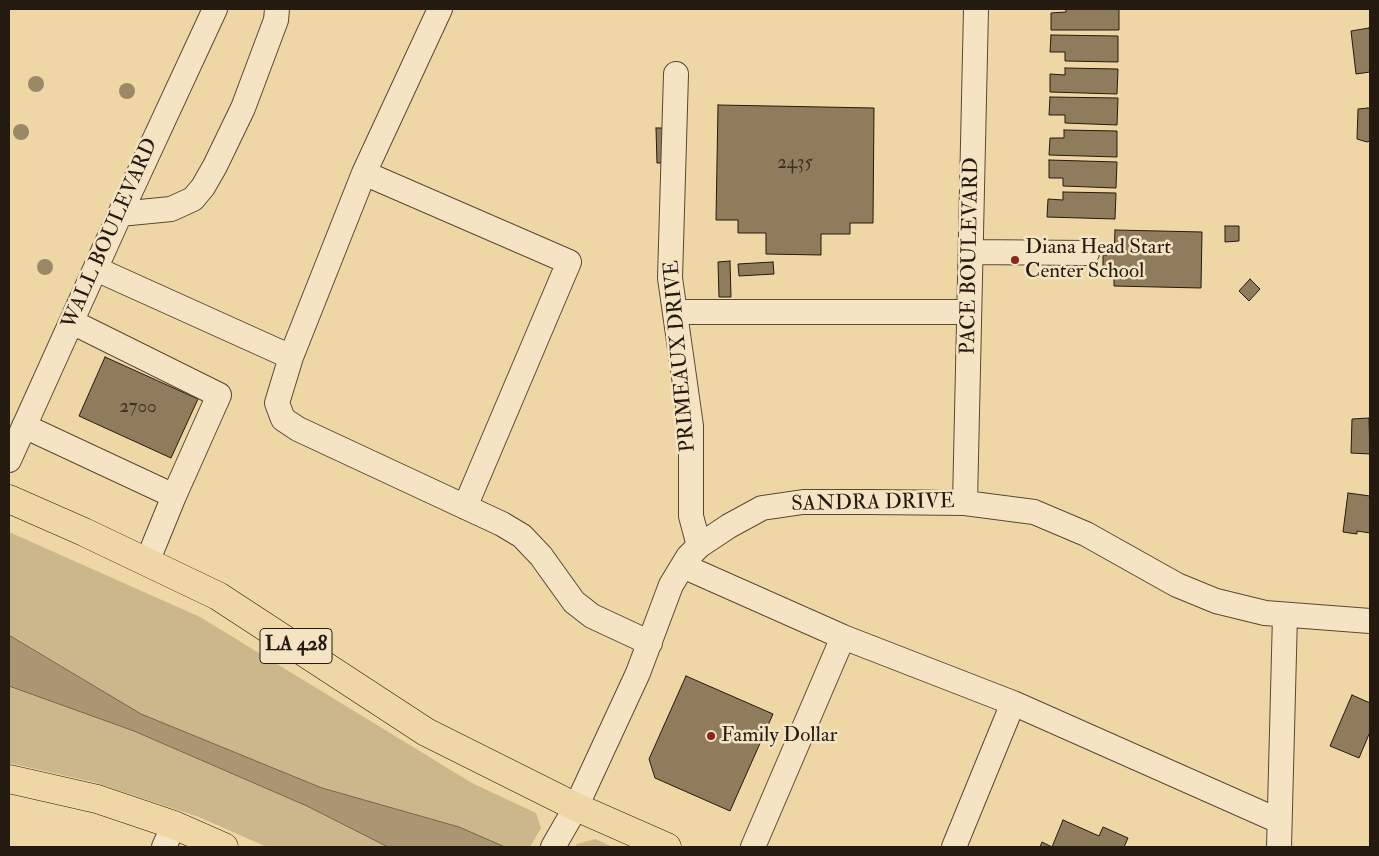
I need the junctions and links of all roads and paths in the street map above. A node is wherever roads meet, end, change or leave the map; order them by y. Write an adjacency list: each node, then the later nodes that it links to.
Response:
1 (215, 9): 7 (street, WALL BOULEVARD)
2 (277, 9): 7 (street)
3 (440, 9): 6 (street)
4 (976, 9): 8 (street, PACE BOULEVARD)
5 (676, 74): 11 (street, PRIMEAUX DRIVE)
6 (364, 173): 14 (street); 20 (street)
7 (120, 214): 10 (street, WALL BOULEVARD)
8 (971, 252): 9 (street); 12 (street, PACE BOULEVARD)
9 (1087, 253)
10 (96, 268): 13 (street, WALL BOULEVARD); 14 (street)
11 (675, 312): 12 (street); 21 (street, PRIMEAUX DRIVE)
12 (970, 312): 19 (street, PACE BOULEVARD)
13 (72, 322): 15 (street, WALL BOULEVARD); 17 (street)
14 (291, 357): 20 (street)
15 (24, 426): 16 (street, WALL BOULEVARD); 17 (street)
16 (9, 460)
17 (174, 496): 22 (street)
18 (9, 500): 22 (main road, LA 428)
19 (965, 504): 21 (street, SANDRA DRIVE); 24 (street, SANDRA DRIVE)
20 (465, 507): 27 (street)
21 (699, 546): 23 (street, SANDRA DRIVE)
22 (147, 562): 30 (main road, LA 428)
23 (683, 566): 26 (street); 27 (street, SANDRA DRIVE)
24 (1285, 615): 25 (street, SANDRA DRIVE); 31 (street)
25 (1370, 621)
26 (843, 637): 28 (street); 36 (street)
27 (650, 643): 30 (street, SANDRA DRIVE)
28 (1013, 703): 31 (street); 37 (street)
29 (9, 779): 32 (main road)
30 (576, 807): 34 (street, SANDRA DRIVE); 35 (main road, LA 428)
31 (1279, 821): 38 (street)
32 (169, 836): 33 (main road)
33 (224, 847)
34 (553, 847)
35 (667, 847)
36 (753, 847)
37 (954, 847)
38 (1279, 847)

